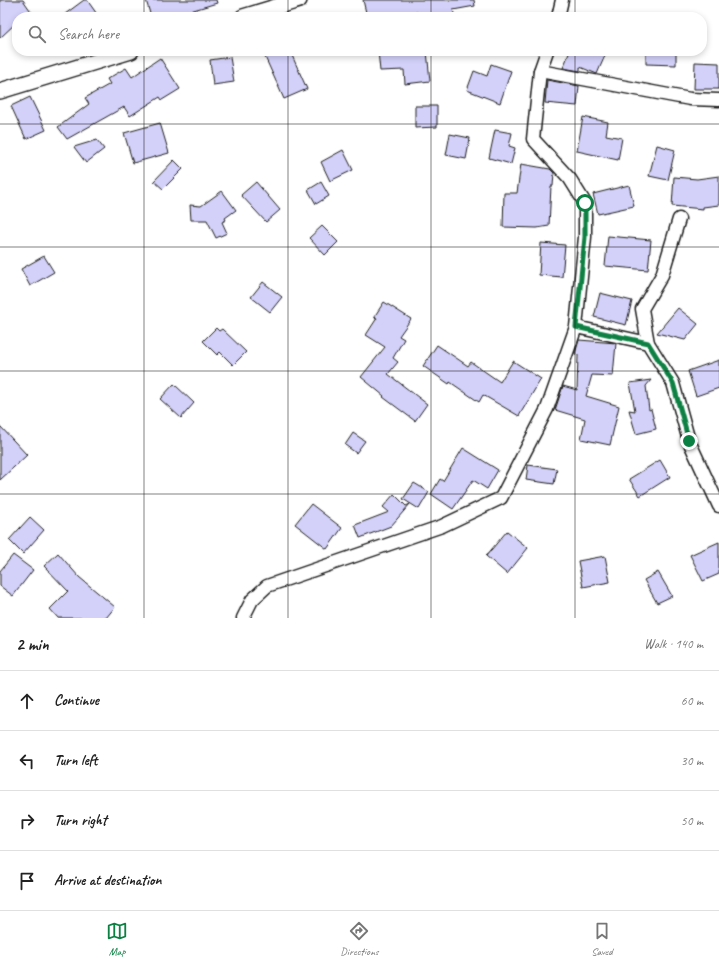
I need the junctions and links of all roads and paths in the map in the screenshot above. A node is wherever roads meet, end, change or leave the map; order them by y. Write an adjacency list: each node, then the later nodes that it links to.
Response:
1 (299, 0): 3 (street)
2 (562, 0): 4 (street)
3 (259, 12)
4 (559, 12)
5 (115, 56): 8 (street)
6 (545, 56): 7 (street)
7 (540, 71): 9 (street); 11 (street)
8 (0, 91)
9 (719, 100)
10 (679, 219): 12 (street)
11 (576, 327): 12 (street); 14 (street)
12 (648, 343): 13 (street)
13 (719, 506)
14 (243, 618)

